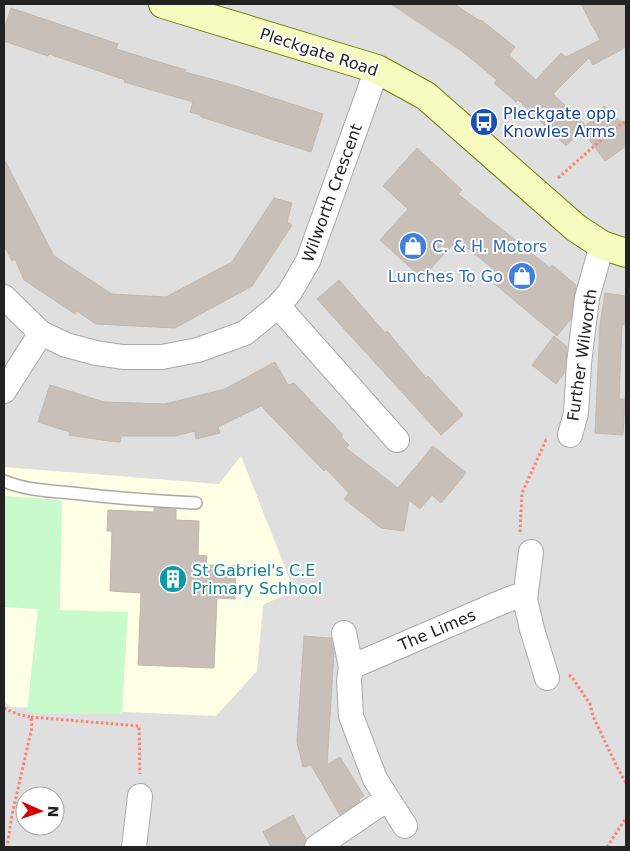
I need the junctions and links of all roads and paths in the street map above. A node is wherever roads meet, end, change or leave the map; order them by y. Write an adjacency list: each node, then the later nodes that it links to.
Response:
1 (163, 4): 2 (main road, Pleckgate Road)
2 (377, 69): 4 (main road, Pleckgate Road); 7 (street, Wilworth Crescent)
3 (626, 121): 4 (path)
4 (538, 194): 5 (main road, Pleckgate Road)
5 (614, 249): 10 (street, Further Wilworth)
6 (4, 297): 8 (street, Wilworth Crescent)
7 (278, 306): 8 (street, Wilworth Crescent); 11 (street)
8 (42, 332): 9 (street)
9 (4, 391)
10 (570, 435): 13 (path)
11 (397, 440)
12 (4, 481): 14 (lane)
13 (522, 493)
14 (196, 503)
15 (531, 552): 16 (street)
16 (525, 599): 18 (street, The Limes); 19 (street)
17 (344, 633): 18 (street)
18 (351, 667): 24 (street)
19 (547, 678): 22 (path)
20 (4, 708): 21 (path)
21 (31, 717): 23 (path); 27 (path)
22 (626, 782)
23 (140, 796): 28 (street)
24 (387, 799): 26 (street); 29 (street)
25 (626, 818): 30 (path)
26 (405, 826)
27 (7, 847)
28 (134, 847)
29 (317, 847)
30 (607, 847)

